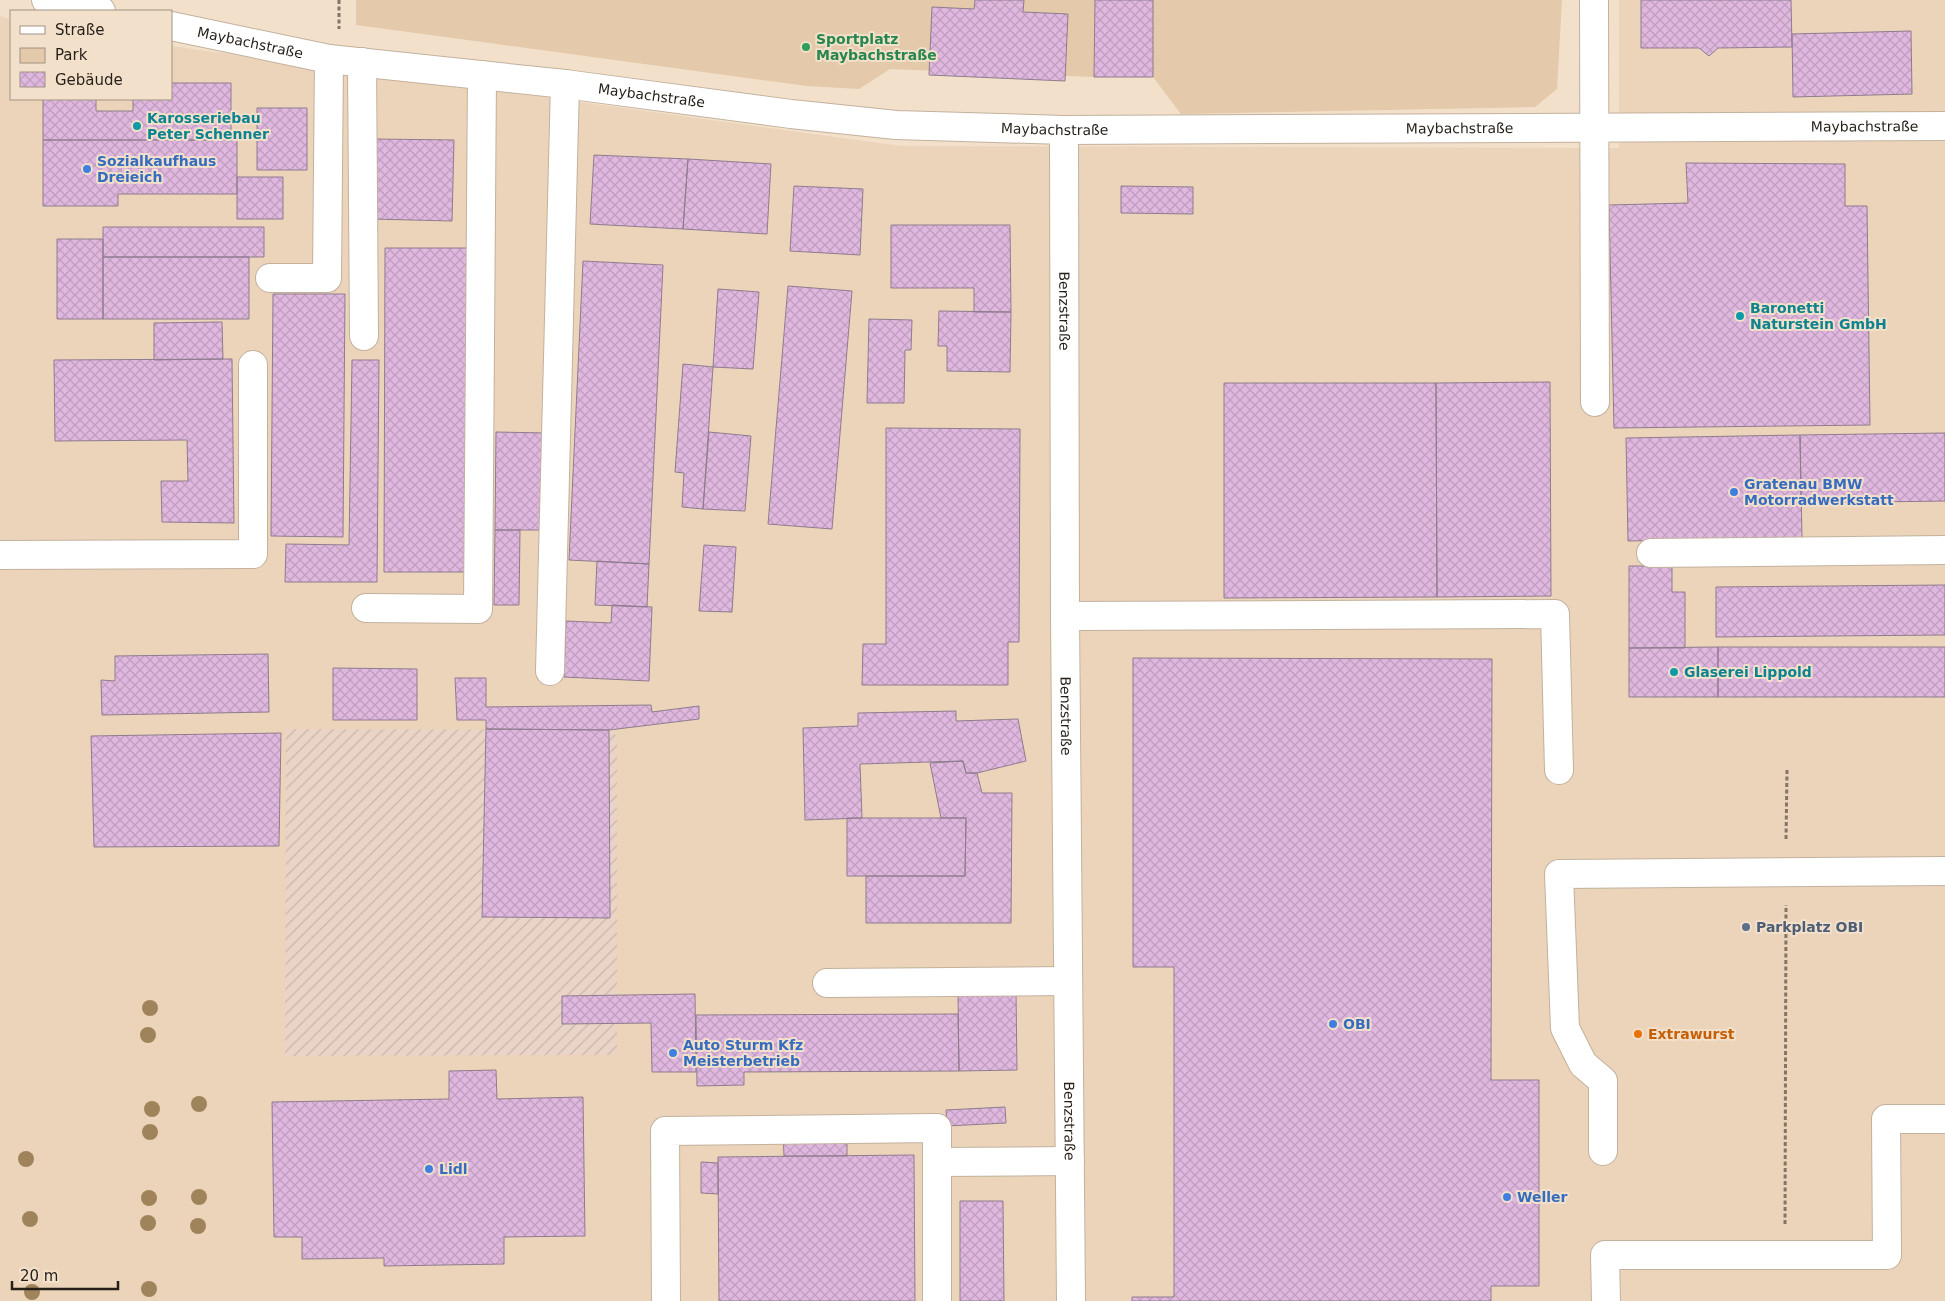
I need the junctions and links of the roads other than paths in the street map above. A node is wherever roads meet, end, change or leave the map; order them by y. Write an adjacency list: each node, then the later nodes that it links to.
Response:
1 (46, 0): 3 (street)
2 (1594, 0): 10 (street)
3 (96, 10)
4 (172, 26): 5 (street, Maybachstraße)
5 (329, 58): 6 (street, Maybachstraße); 12 (street)
6 (362, 62): 7 (street, Maybachstraße); 13 (street)
7 (482, 75): 8 (street, Maybachstraße); 19 (street)
8 (565, 84): 11 (street, Maybachstraße); 21 (street)
9 (1945, 126): 10 (street, Maybachstraße)
10 (1595, 128): 11 (street, Maybachstraße); 15 (street)
11 (1064, 130): 20 (street, Benzstraße)
12 (270, 278)
13 (364, 336)
14 (253, 365): 18 (street)
15 (1595, 402)
16 (1945, 550): 17 (street)
17 (1651, 553)
18 (0, 555)
19 (366, 608)
20 (1065, 616): 22 (street); 24 (street, Benzstraße)
21 (550, 671)
22 (1559, 770)
23 (1945, 871): 27 (street)
24 (1068, 981): 25 (street); 28 (street, Benzstraße)
25 (828, 983)
26 (1945, 1119): 33 (street)
27 (1603, 1151)
28 (1070, 1161): 29 (street); 32 (street, Benzstraße)
29 (937, 1162): 30 (street); 31 (street)
30 (666, 1301)
31 (937, 1301)
32 (1071, 1301)
33 (1606, 1301)

